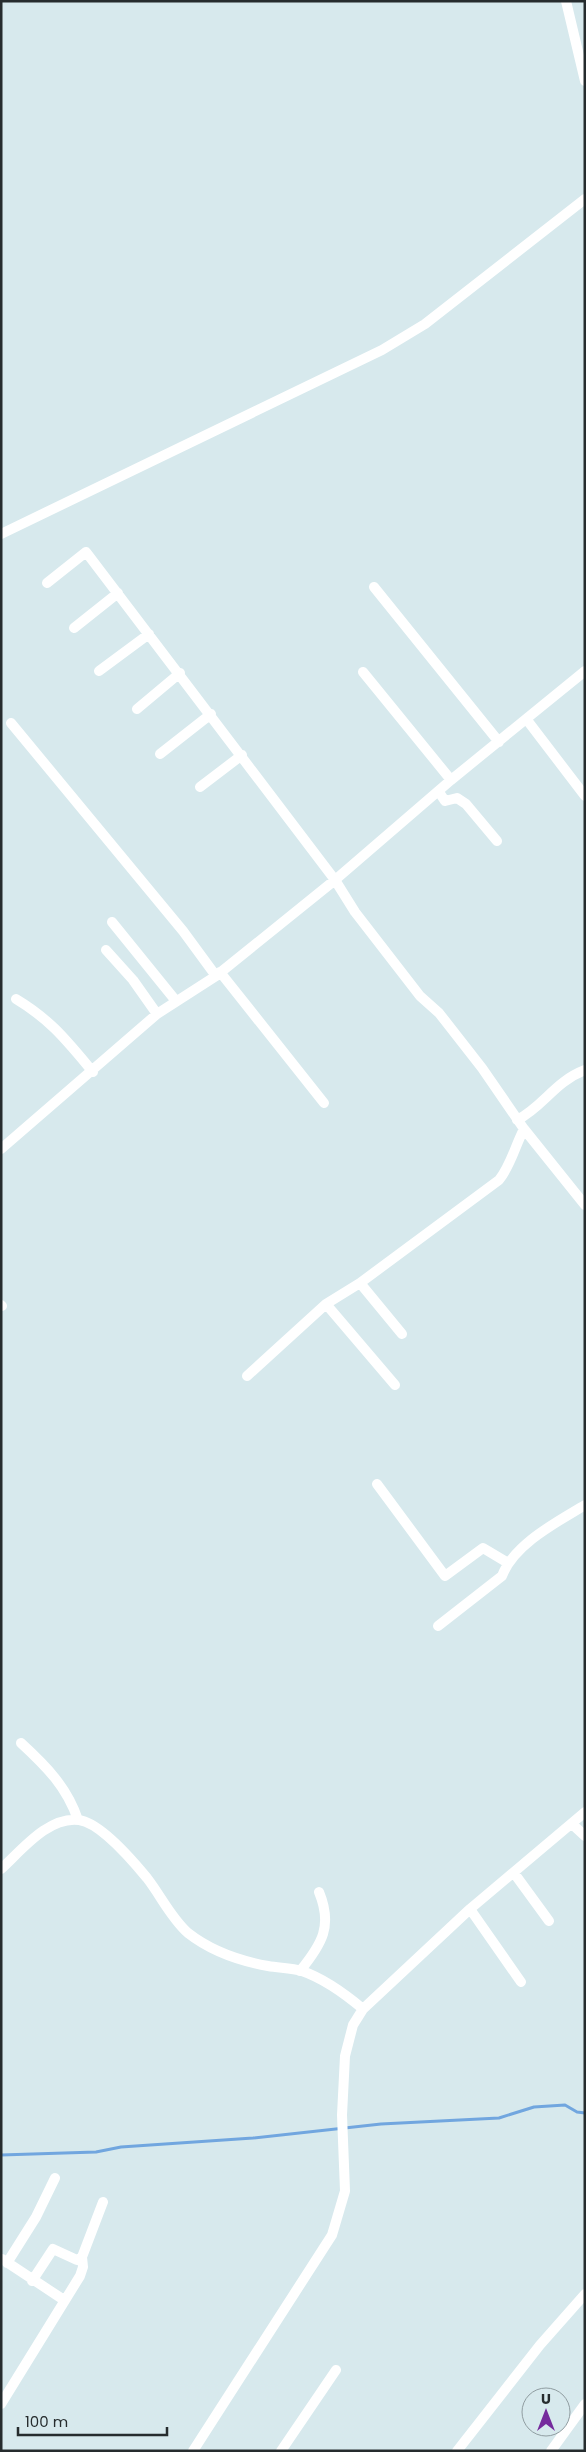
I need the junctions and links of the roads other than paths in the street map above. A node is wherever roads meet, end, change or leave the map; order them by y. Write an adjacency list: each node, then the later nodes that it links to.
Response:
1 (566, 1): 2 (street)
2 (585, 81)
3 (585, 199): 4 (street)
4 (1, 534)
5 (47, 583): 7 (street)
6 (374, 587): 18 (street)
7 (118, 594): 8 (street); 9 (street)
8 (74, 628)
9 (149, 634): 10 (street); 13 (street)
10 (99, 671)
11 (585, 671): 16 (street)
12 (363, 672): 21 (street)
13 (180, 673): 14 (street); 15 (street)
14 (137, 709)
15 (211, 714): 19 (street); 20 (street)
16 (527, 720): 18 (street); 24 (street)
17 (11, 723): 29 (street)
18 (499, 742): 21 (street)
19 (160, 754)
20 (242, 755): 22 (street); 26 (street)
21 (451, 780): 23 (street)
22 (200, 788)
23 (439, 792): 25 (street); 26 (street)
24 (585, 796)
25 (497, 841)
26 (336, 880): 29 (street); 36 (street)
27 (112, 922): 31 (street)
28 (106, 950): 32 (street)
29 (218, 974): 31 (street); 35 (street)
30 (16, 999): 34 (street)
31 (176, 1002): 32 (street)
32 (157, 1014): 34 (street)
33 (585, 1070): 36 (street)
34 (93, 1072): 38 (street)
35 (324, 1103)
36 (518, 1120): 37 (street)
37 (524, 1129): 39 (street); 40 (street)
38 (1, 1148)
39 (585, 1205)
40 (360, 1283): 41 (street); 42 (street)
41 (326, 1304): 43 (street); 44 (street)
42 (402, 1334)
43 (248, 1376)
44 (395, 1384)
45 (377, 1484): 47 (street)
46 (585, 1504): 47 (street)
47 (508, 1563): 48 (street)
48 (438, 1626)
49 (21, 1743): 51 (street)
50 (585, 1812): 52 (street)
51 (78, 1820): 54 (street); 59 (street)
52 (572, 1824): 53 (street); 55 (street)
53 (585, 1836)
54 (1, 1870)
55 (514, 1872): 57 (street); 58 (street)
56 (319, 1892): 59 (street)
57 (470, 1909): 60 (street); 61 (street)
58 (549, 1921)
59 (300, 1971): 61 (street)
60 (521, 1982)
61 (363, 2009): 72 (street)
62 (55, 2178): 65 (street)
63 (103, 2202): 64 (street)
64 (82, 2257): 66 (street); 68 (street)
65 (4, 2261): 66 (street)
66 (32, 2281): 68 (street)
67 (585, 2294): 74 (street)
68 (64, 2300): 70 (street)
69 (336, 2370): 73 (street)
70 (1, 2404)
71 (585, 2404): 75 (street)
72 (193, 2451)
73 (281, 2451)
74 (457, 2451)
75 (551, 2451)

